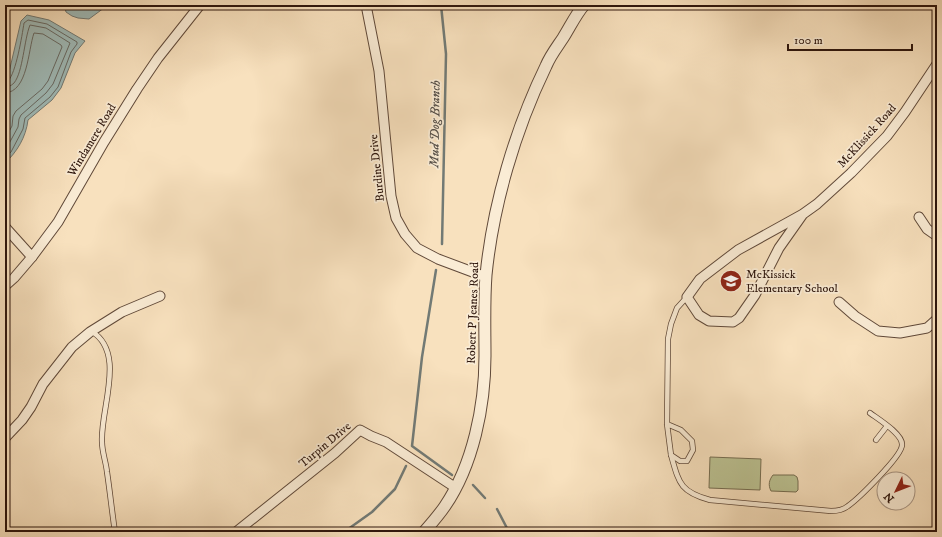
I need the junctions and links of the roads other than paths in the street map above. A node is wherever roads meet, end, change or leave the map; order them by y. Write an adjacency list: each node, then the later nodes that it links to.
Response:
1 (200, 5): 9 (street, Windamere Road)
2 (366, 5): 10 (street, Burdine Drive)
3 (584, 5): 10 (street, Robert P Jeanes Road)
4 (937, 64): 5 (street, McKlissick Road)
5 (802, 214): 13 (street, McKlissick Road); 13 (street, McKlissick Road)
6 (919, 216): 8 (street)
7 (5, 227): 9 (street)
8 (937, 236)
9 (32, 258): 11 (street, Windamere Road)
10 (486, 277): 23 (street, Robert P Jeanes Road)
11 (5, 286)
12 (160, 296): 16 (street)
13 (686, 297): 18 (lane)
14 (839, 302): 15 (street)
15 (937, 319)
16 (91, 331): 20 (street); 24 (lane)
17 (870, 413): 19 (lane)
18 (667, 424): 22 (lane); 22 (lane)
19 (888, 426): 21 (lane); 22 (lane)
20 (5, 438)
21 (876, 440)
22 (670, 455)
23 (456, 488): 25 (street, Turpin Drive); 26 (street, Robert P Jeanes Road)
24 (115, 532)
25 (236, 532)
26 (424, 532)

